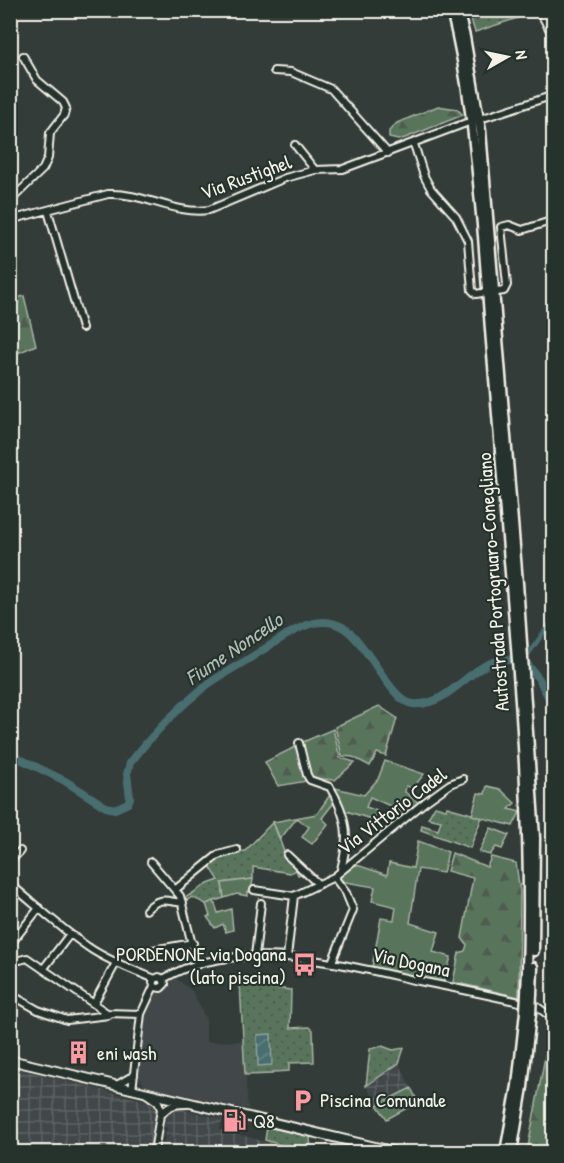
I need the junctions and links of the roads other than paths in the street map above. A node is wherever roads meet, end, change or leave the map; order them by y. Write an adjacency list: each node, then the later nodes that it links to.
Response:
1 (451, 10): 21 (highway, Autostrada Portogruaro-Conegliano)
2 (458, 10): 21 (highway, Autostrada Portogruaro-Conegliano)
3 (539, 10): 4 (street)
4 (554, 38)
5 (22, 56): 14 (street)
6 (274, 71): 12 (street)
7 (554, 94): 8 (street)
8 (483, 118)
9 (466, 123): 10 (street, Via Rustighel)
10 (414, 144): 12 (street, Via Rustighel); 19 (street)
11 (295, 146): 13 (street, Via Rustighel)
12 (388, 153): 13 (street, Via Rustighel)
13 (315, 171): 15 (street, Via Rustighel)
14 (10, 201)
15 (48, 211): 16 (street, Via Rustighel); 20 (street)
16 (10, 220)
17 (554, 220): 18 (street)
18 (497, 292)
19 (482, 293)
20 (82, 328)
21 (501, 426): 55 (highway, Autostrada Portogruaro-Conegliano, bridge)
22 (299, 743): 29 (street, Via Vittorio Cadel)
23 (463, 779): 29 (street, Via Vittorio Cadel)
24 (237, 850): 33 (street)
25 (20, 851): 27 (street)
26 (287, 855): 32 (street)
27 (10, 862)
28 (151, 862): 33 (street)
29 (340, 870): 30 (street, Via Vittorio Cadel)
30 (334, 877): 32 (street, Via Vittorio Cadel); 47 (street, Via Vittorio Cadel)
31 (10, 884): 38 (street)
32 (318, 884): 35 (street, Via Vittorio Cadel)
33 (176, 889): 36 (street)
34 (254, 890): 35 (street)
35 (294, 896): 45 (street)
36 (183, 903): 39 (street); 41 (street)
37 (261, 903): 44 (street)
38 (39, 908): 40 (street); 42 (street)
39 (146, 910)
40 (70, 934): 48 (street); 50 (street)
41 (193, 942): 43 (street); 49 (street)
42 (10, 945)
43 (147, 951)
44 (255, 956): 45 (street, Via Dogana); 49 (street, Via Dogana)
45 (286, 957): 47 (street, Via Dogana)
46 (20, 960): 50 (street)
47 (332, 962): 58 (street, Via Dogana)
48 (116, 963): 52 (street); 54 (street)
49 (198, 965): 51 (street, Via Dogana)
50 (44, 968): 54 (street)
51 (163, 979): 52 (street, Via Dogana); 52 (street, Via Dogana)
52 (154, 983): 57 (street)
53 (10, 994): 56 (street)
54 (94, 1003): 56 (street)
55 (528, 1013): 69 (highway, Autostrada Portogruaro-Conegliano); 70 (highway, Autostrada Portogruaro-Conegliano)
56 (113, 1014): 57 (street)
57 (141, 1014): 60 (street)
58 (554, 1019)
59 (10, 1060): 61 (main road)
60 (135, 1074): 61 (street); 62 (street)
61 (115, 1086): 62 (main road)
62 (132, 1090): 63 (main road)
63 (144, 1093): 64 (main road); 66 (street)
64 (166, 1098): 65 (main road); 66 (street)
65 (189, 1104): 66 (street); 68 (main road)
66 (163, 1110): 67 (street)
67 (154, 1152)
68 (396, 1152)
69 (503, 1152)
70 (513, 1152)

